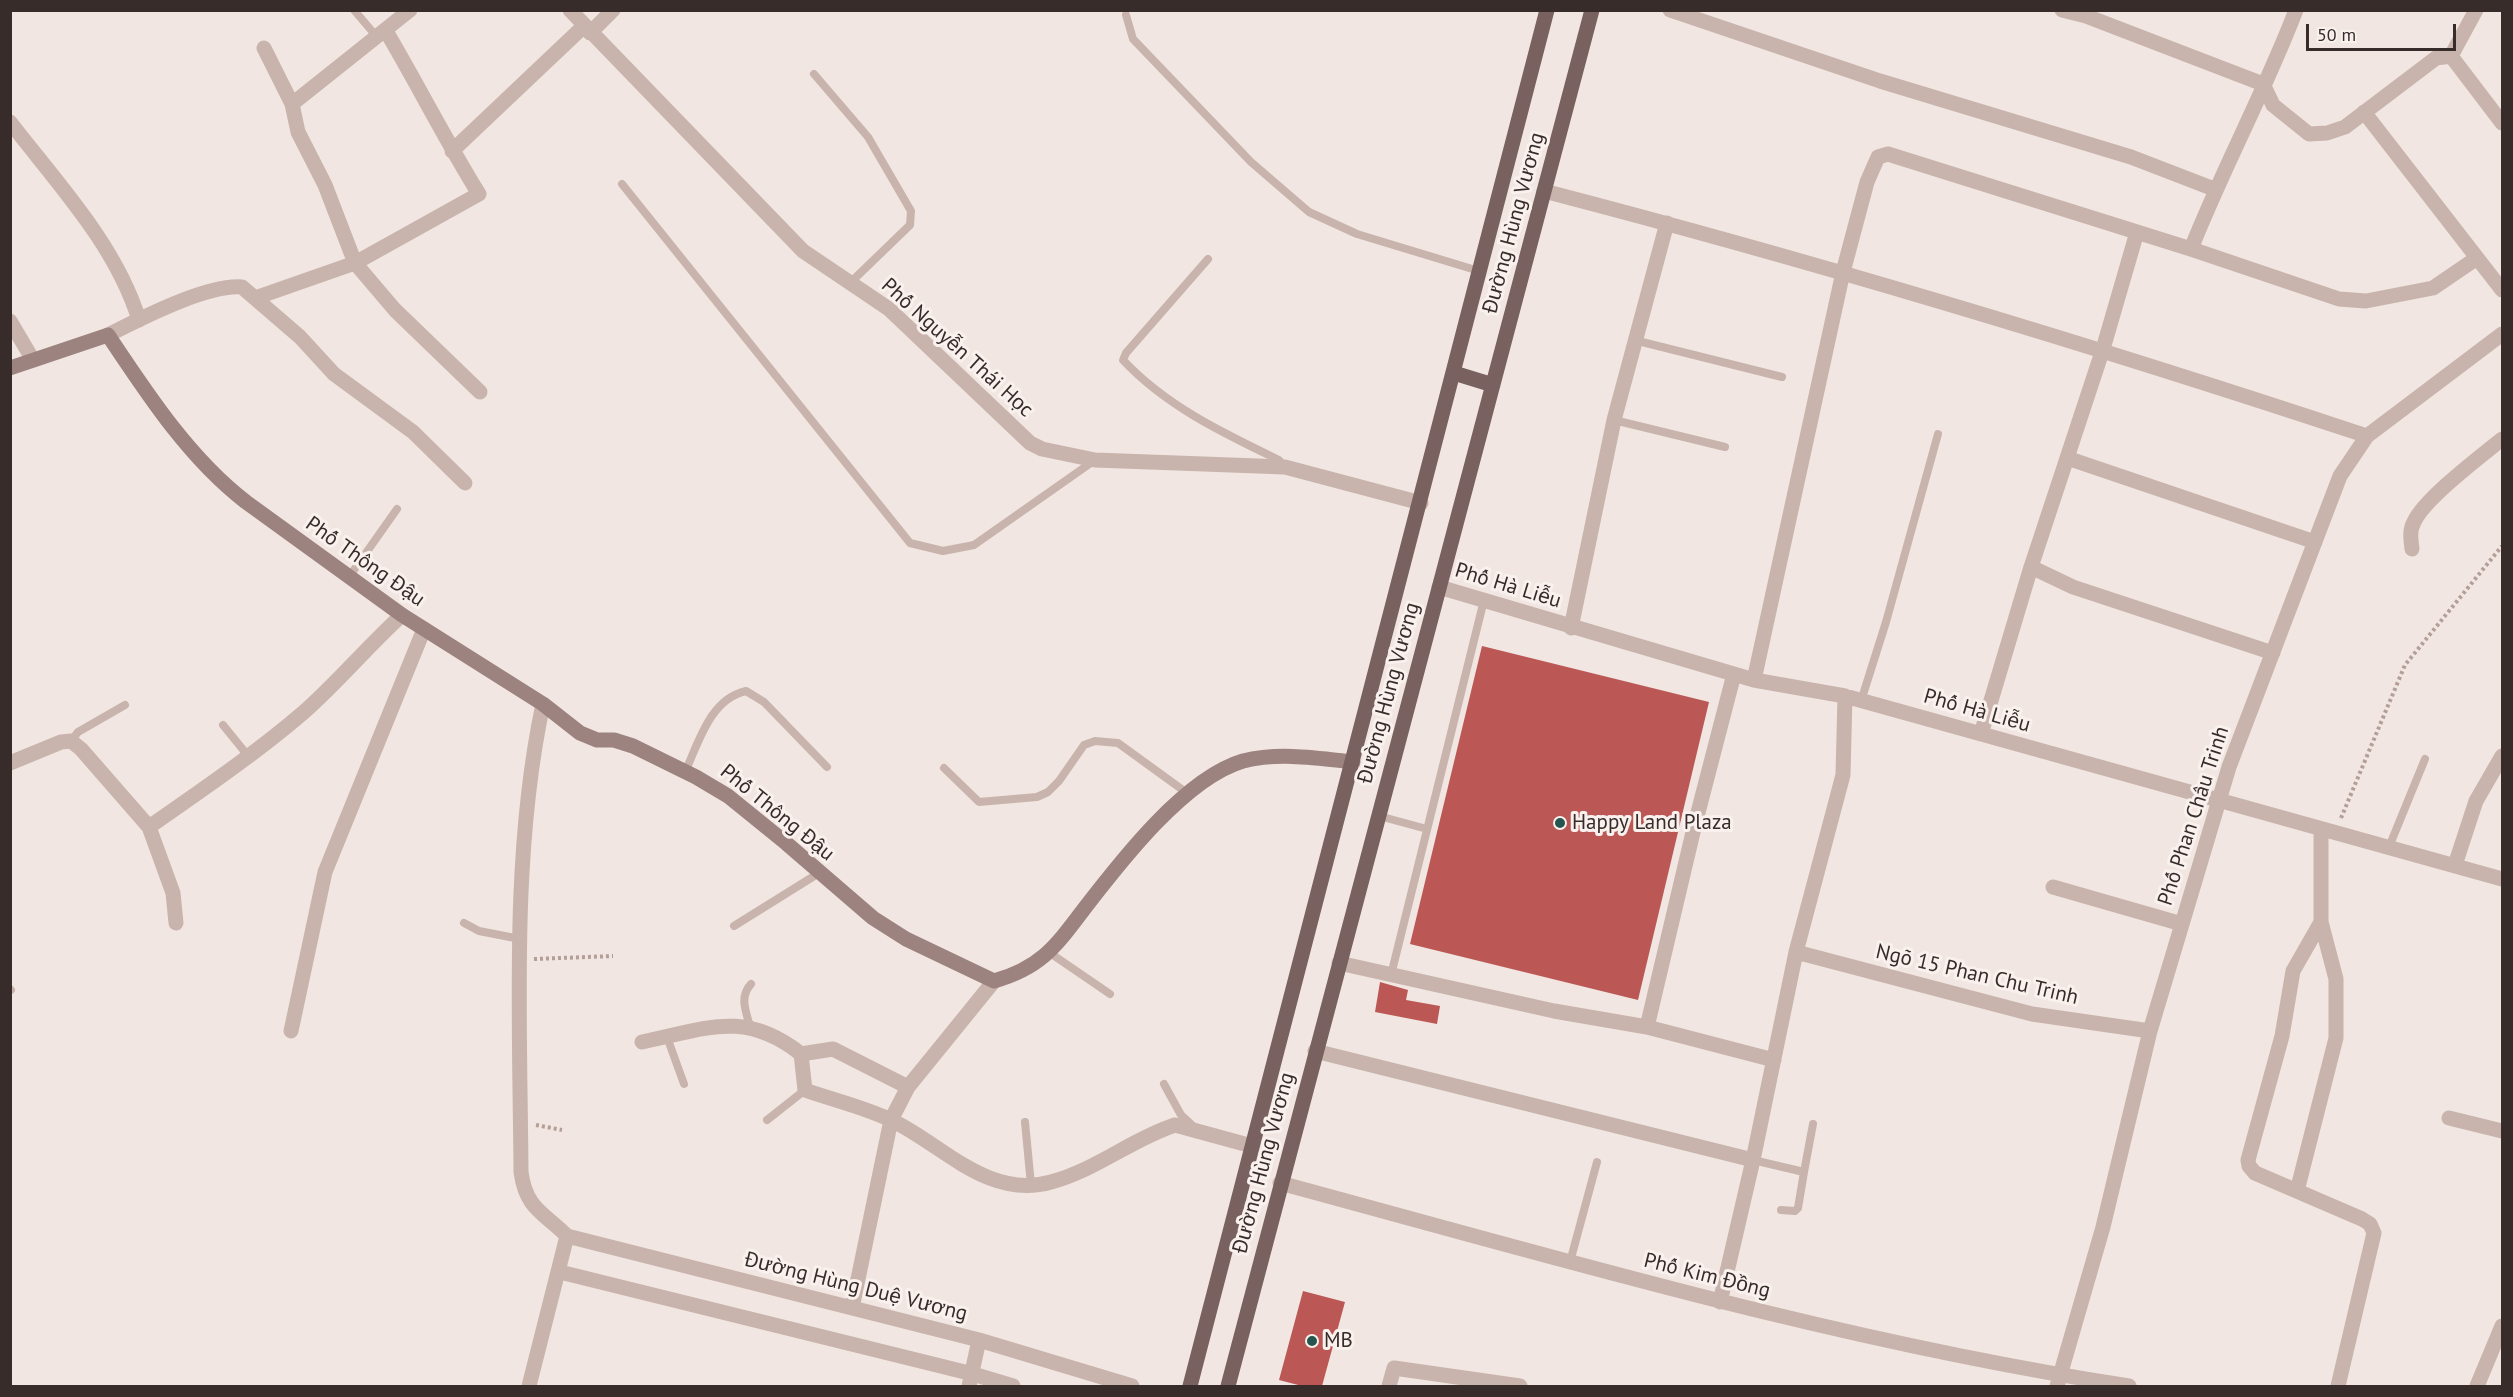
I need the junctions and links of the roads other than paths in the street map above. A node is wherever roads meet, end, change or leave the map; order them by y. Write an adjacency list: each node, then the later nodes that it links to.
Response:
1 (354, 10): 14 (lane)
2 (410, 10): 14 (street)
3 (570, 10): 13 (street, Phố Nguyễn Thái Học)
4 (613, 10): 13 (street)
5 (1547, 10): 33 (main road, Đường Hùng Vương)
6 (1592, 10): 26 (main road, Đường Hùng Vương)
7 (1670, 10): 25 (street)
8 (2062, 10): 11 (street)
9 (2296, 10): 18 (street)
10 (2476, 10): 16 (street)
11 (2087, 13): 18 (street)
12 (1126, 15): 33 (lane)
13 (587, 30): 23 (street); 35 (street, Phố Nguyễn Thái Học)
14 (382, 34): 19 (street); 23 (street)
15 (264, 48): 19 (street)
16 (2451, 56): 20 (street); 22 (street)
17 (814, 74): 35 (lane)
18 (2263, 84): 20 (street); 25 (street)
19 (292, 104): 32 (street)
20 (2364, 112): 30 (street)
21 (10, 122): 38 (street)
22 (2502, 123)
23 (452, 151): 32 (street)
24 (622, 184): 56 (lane)
25 (2214, 189): 29 (street)
26 (1544, 191): 27 (street); 48 (main road, Đường Hùng Vương)
27 (1667, 223): 34 (street); 42 (street)
28 (2137, 232): 29 (street); 34 (street); 43 (street)
29 (2191, 249): 30 (street)
30 (2477, 258): 36 (street)
31 (1209, 259): 57 (lane)
32 (355, 263): 37 (street); 49 (street)
33 (1479, 271): 46 (main road, Đường Hùng Vương)
34 (1843, 272): 43 (street); 72 (street)
35 (850, 282): 56 (street, Phố Nguyễn Thái Học)
36 (2502, 290)
37 (255, 298): 38 (street); 58 (street)
38 (139, 320): 41 (street)
39 (10, 321): 44 (street)
40 (2502, 334): 52 (street, Phố Phan Châu Trinh)
41 (108, 335): 44 (street); 64 (street, Phố Thông Đậu)
42 (1638, 341): 47 (lane); 50 (street)
43 (2103, 349): 52 (street); 55 (street)
44 (33, 360): 45 (street)
45 (10, 368)
46 (1454, 373): 48 (main road); 59 (main road, Đường Hùng Vương)
47 (1782, 377)
48 (1493, 385): 65 (main road, Đường Hùng Vương)
49 (480, 392)
50 (1614, 420): 54 (lane); 68 (street)
51 (1938, 434): 74 (lane)
52 (2367, 436): 61 (street, Phố Phan Châu Trinh)
53 (2502, 439): 62 (street)
54 (1725, 447)
55 (2067, 458): 61 (street); 63 (street)
56 (1095, 460): 57 (street, Phố Nguyễn Thái Học)
57 (1285, 467): 59 (street, Phố Nguyễn Thái Học)
58 (465, 483)
59 (1421, 503): 83 (main road, Đường Hùng Vương)
60 (397, 509): 64 (lane)
61 (2314, 542): 70 (street, Phố Phan Châu Trinh)
62 (2412, 549)
63 (2031, 567): 70 (street); 78 (street)
64 (349, 577): 67 (street, Phố Thông Đậu)
65 (1439, 587): 66 (street, Phố Hà Liễu); 90 (main road, Đường Hùng Vương)
66 (1484, 600): 68 (street, Phố Hà Liễu); 92 (lane)
67 (402, 615): 69 (street, Phố Thông Đậu); 81 (street)
68 (1571, 628): 71 (street, Phố Hà Liễu)
69 (424, 629): 75 (street, Phố Thông Đậu); 115 (street)
70 (2273, 653): 89 (street, Phố Phan Châu Trinh)
71 (1734, 674): 72 (street, Phố Hà Liễu); 113 (street)
72 (1754, 680): 73 (street, Phố Hà Liễu)
73 (1845, 696): 74 (street, Phố Hà Liễu); 105 (street)
74 (1861, 701): 78 (street, Phố Hà Liễu)
75 (543, 704): 87 (street, Phố Thông Đậu); 104 (street)
76 (126, 705): 79 (lane)
77 (223, 725): 81 (lane)
78 (1981, 734): 89 (street, Phố Hà Liễu)
79 (71, 741): 84 (street); 91 (street)
80 (2502, 756): 95 (street)
81 (249, 757): 91 (street)
82 (2425, 759): 94 (lane)
83 (1353, 762): 88 (street); 132 (main road, Đường Hùng Vương)
84 (10, 763)
85 (827, 767): 87 (lane)
86 (944, 768): 88 (lane)
87 (685, 771): 96 (street, Phố Thông Đậu)
88 (1187, 793): 106 (street)
89 (2219, 801): 93 (street, Phố Hà Liễu); 102 (street, Phố Phan Châu Trinh)
90 (1379, 816): 92 (lane); 107 (main road, Đường Hùng Vương)
91 (149, 827): 100 (street)
92 (1427, 829): 108 (lane)
93 (2328, 831): 94 (street, Phố Hà Liễu); 99 (street)
94 (2390, 847): 95 (street, Phố Hà Liễu)
95 (2455, 865): 97 (street, Phố Hà Liễu)
96 (819, 873): 103 (lane); 109 (street, Phố Thông Đậu)
97 (2502, 879)
98 (2053, 886): 102 (street)
99 (2321, 922): 138 (street); 138 (street)
100 (176, 923)
101 (464, 923): 104 (lane)
102 (2182, 924): 114 (street, Phố Phan Châu Trinh)
103 (734, 926)
104 (520, 939): 140 (street)
105 (1796, 952): 114 (street, Ngõ 15 Phan Chu Trinh); 120 (street)
106 (1050, 953): 109 (street); 111 (lane)
107 (1339, 963): 108 (street); 118 (main road, Đường Hùng Vương)
108 (1391, 975): 113 (street)
109 (994, 981): 123 (street)
110 (751, 984): 112 (lane)
111 (1110, 994)
112 (750, 1027): 116 (street); 119 (street)
113 (1647, 1028): 120 (street)
114 (2150, 1031): 148 (street, Phố Phan Châu Trinh)
115 (291, 1032)
116 (667, 1037): 117 (street); 121 (lane)
117 (642, 1042)
118 (1315, 1052): 133 (street); 136 (main road, Đường Hùng Vương)
119 (801, 1054): 123 (street); 124 (street)
120 (1774, 1060): 133 (street)
121 (684, 1084)
122 (1164, 1084): 131 (lane)
123 (908, 1087): 127 (street)
124 (805, 1090): 126 (lane); 127 (street)
125 (2449, 1118): 130 (street)
126 (767, 1120)
127 (891, 1120): 137 (street); 144 (street)
128 (1025, 1122): 137 (lane)
129 (1813, 1124): 135 (lane)
130 (2502, 1131)
131 (1200, 1132): 132 (street); 137 (street)
132 (1252, 1146): 152 (main road, Đường Hùng Vương)
133 (1753, 1160): 135 (lane); 143 (street)
134 (1597, 1162): 141 (lane)
135 (1804, 1172): 139 (lane)
136 (1280, 1183): 141 (street, Phố Kim Đồng); 153 (main road, Đường Hùng Vương)
137 (1031, 1185)
138 (2296, 1191): 157 (street)
139 (1781, 1210)
140 (567, 1236): 142 (street); 144 (street, Đường Hùng Duệ Vương)
141 (1570, 1262): 143 (street, Phố Kim Đồng)
142 (560, 1272): 147 (street); 149 (street)
143 (1720, 1302): 148 (street, Phố Kim Đồng)
144 (852, 1308): 146 (street, Đường Hùng Duệ Vương)
145 (2502, 1326): 158 (street)
146 (980, 1340): 147 (street); 151 (street, Đường Hùng Duệ Vương)
147 (971, 1380): 150 (street)
148 (2058, 1381): 156 (street, Phố Kim Đồng)
149 (529, 1386)
150 (1013, 1386)
151 (1132, 1386)
152 (1190, 1386)
153 (1228, 1386)
154 (1389, 1386): 155 (street)
155 (1520, 1386)
156 (2129, 1386)
157 (2338, 1386)
158 (2477, 1386)

